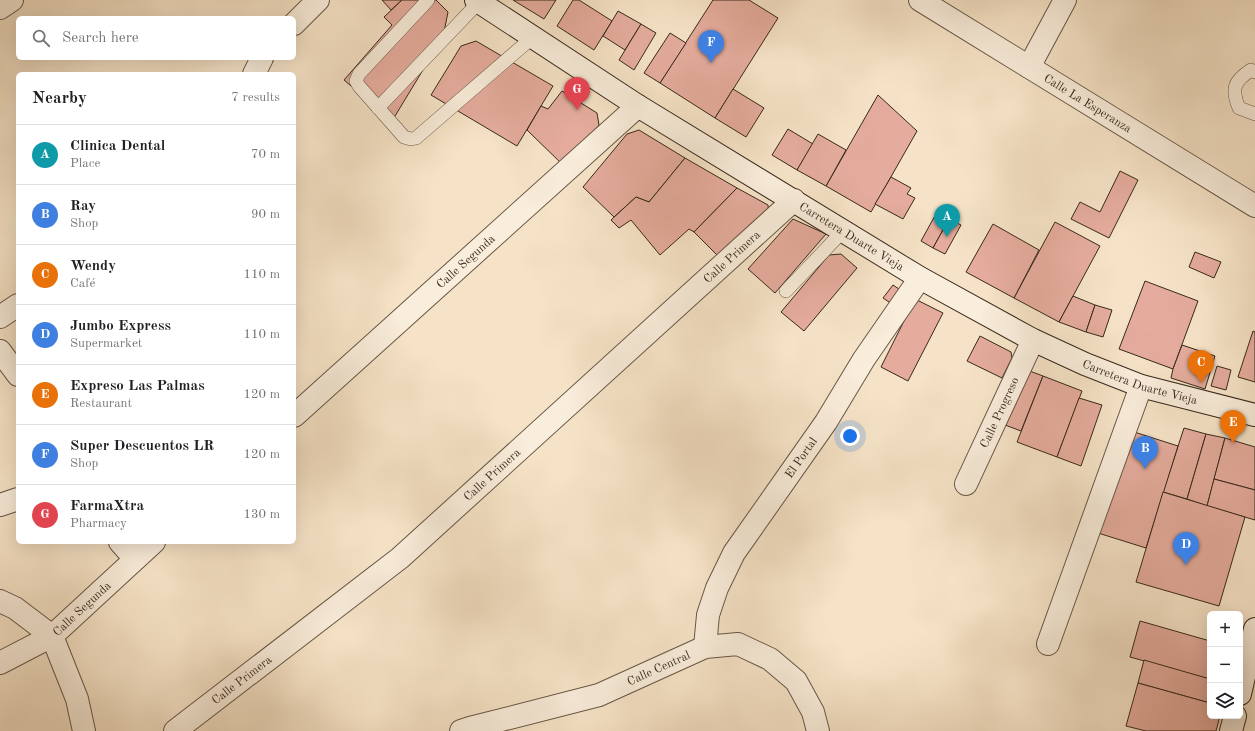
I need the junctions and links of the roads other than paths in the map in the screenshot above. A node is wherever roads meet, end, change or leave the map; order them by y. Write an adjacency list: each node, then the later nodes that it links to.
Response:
1 (12, 0): 7 (street)
2 (318, 0): 8 (street)
3 (428, 0): 15 (lane)
4 (920, 0): 11 (street, Calle La Esperanza)
5 (1065, 0): 11 (street)
6 (477, 1): 9 (street, Carretera Duarte Vieja); 15 (lane)
7 (0, 8)
8 (296, 22)
9 (533, 37): 14 (street, Carretera Duarte Vieja); 15 (lane)
10 (261, 60): 12 (street)
11 (1030, 67): 18 (street, Calle La Esperanza)
12 (255, 72)
13 (1255, 72): 16 (lane)
14 (638, 106): 17 (street, Carretera Duarte Vieja); 28 (street, Calle Segunda)
15 (378, 108)
16 (1255, 114)
17 (794, 200): 19 (street, Carretera Duarte Vieja); 45 (street, Calle Primera)
18 (1255, 206)
19 (843, 231): 20 (street, Carretera Duarte Vieja); 21 (lane)
20 (920, 278): 24 (street, Carretera Duarte Vieja); 40 (street, El Portal)
21 (786, 291)
22 (16, 306): 23 (street)
23 (0, 318)
24 (1033, 340): 27 (street, Carretera Duarte Vieja); 30 (street, Calle Progreso)
25 (0, 351): 26 (street)
26 (16, 372)
27 (1141, 386): 29 (street, Carretera Duarte Vieja); 39 (street)
28 (296, 414)
29 (1255, 415)
30 (966, 484)
31 (16, 500): 32 (street)
32 (0, 505)
33 (122, 544): 35 (street)
34 (152, 544): 35 (street, Calle Segunda)
35 (135, 559): 38 (street, Calle Segunda)
36 (0, 602): 38 (street)
37 (1255, 629): 42 (street)
38 (52, 636): 41 (street, Calle Segunda); 44 (street)
39 (1048, 644)
40 (705, 647): 46 (street, Calle Central); 47 (street, Calle Central)
41 (0, 663)
42 (1243, 683)
43 (1234, 719): 48 (street)
44 (84, 731)
45 (175, 731)
46 (462, 731)
47 (818, 731)
48 (1232, 731)

